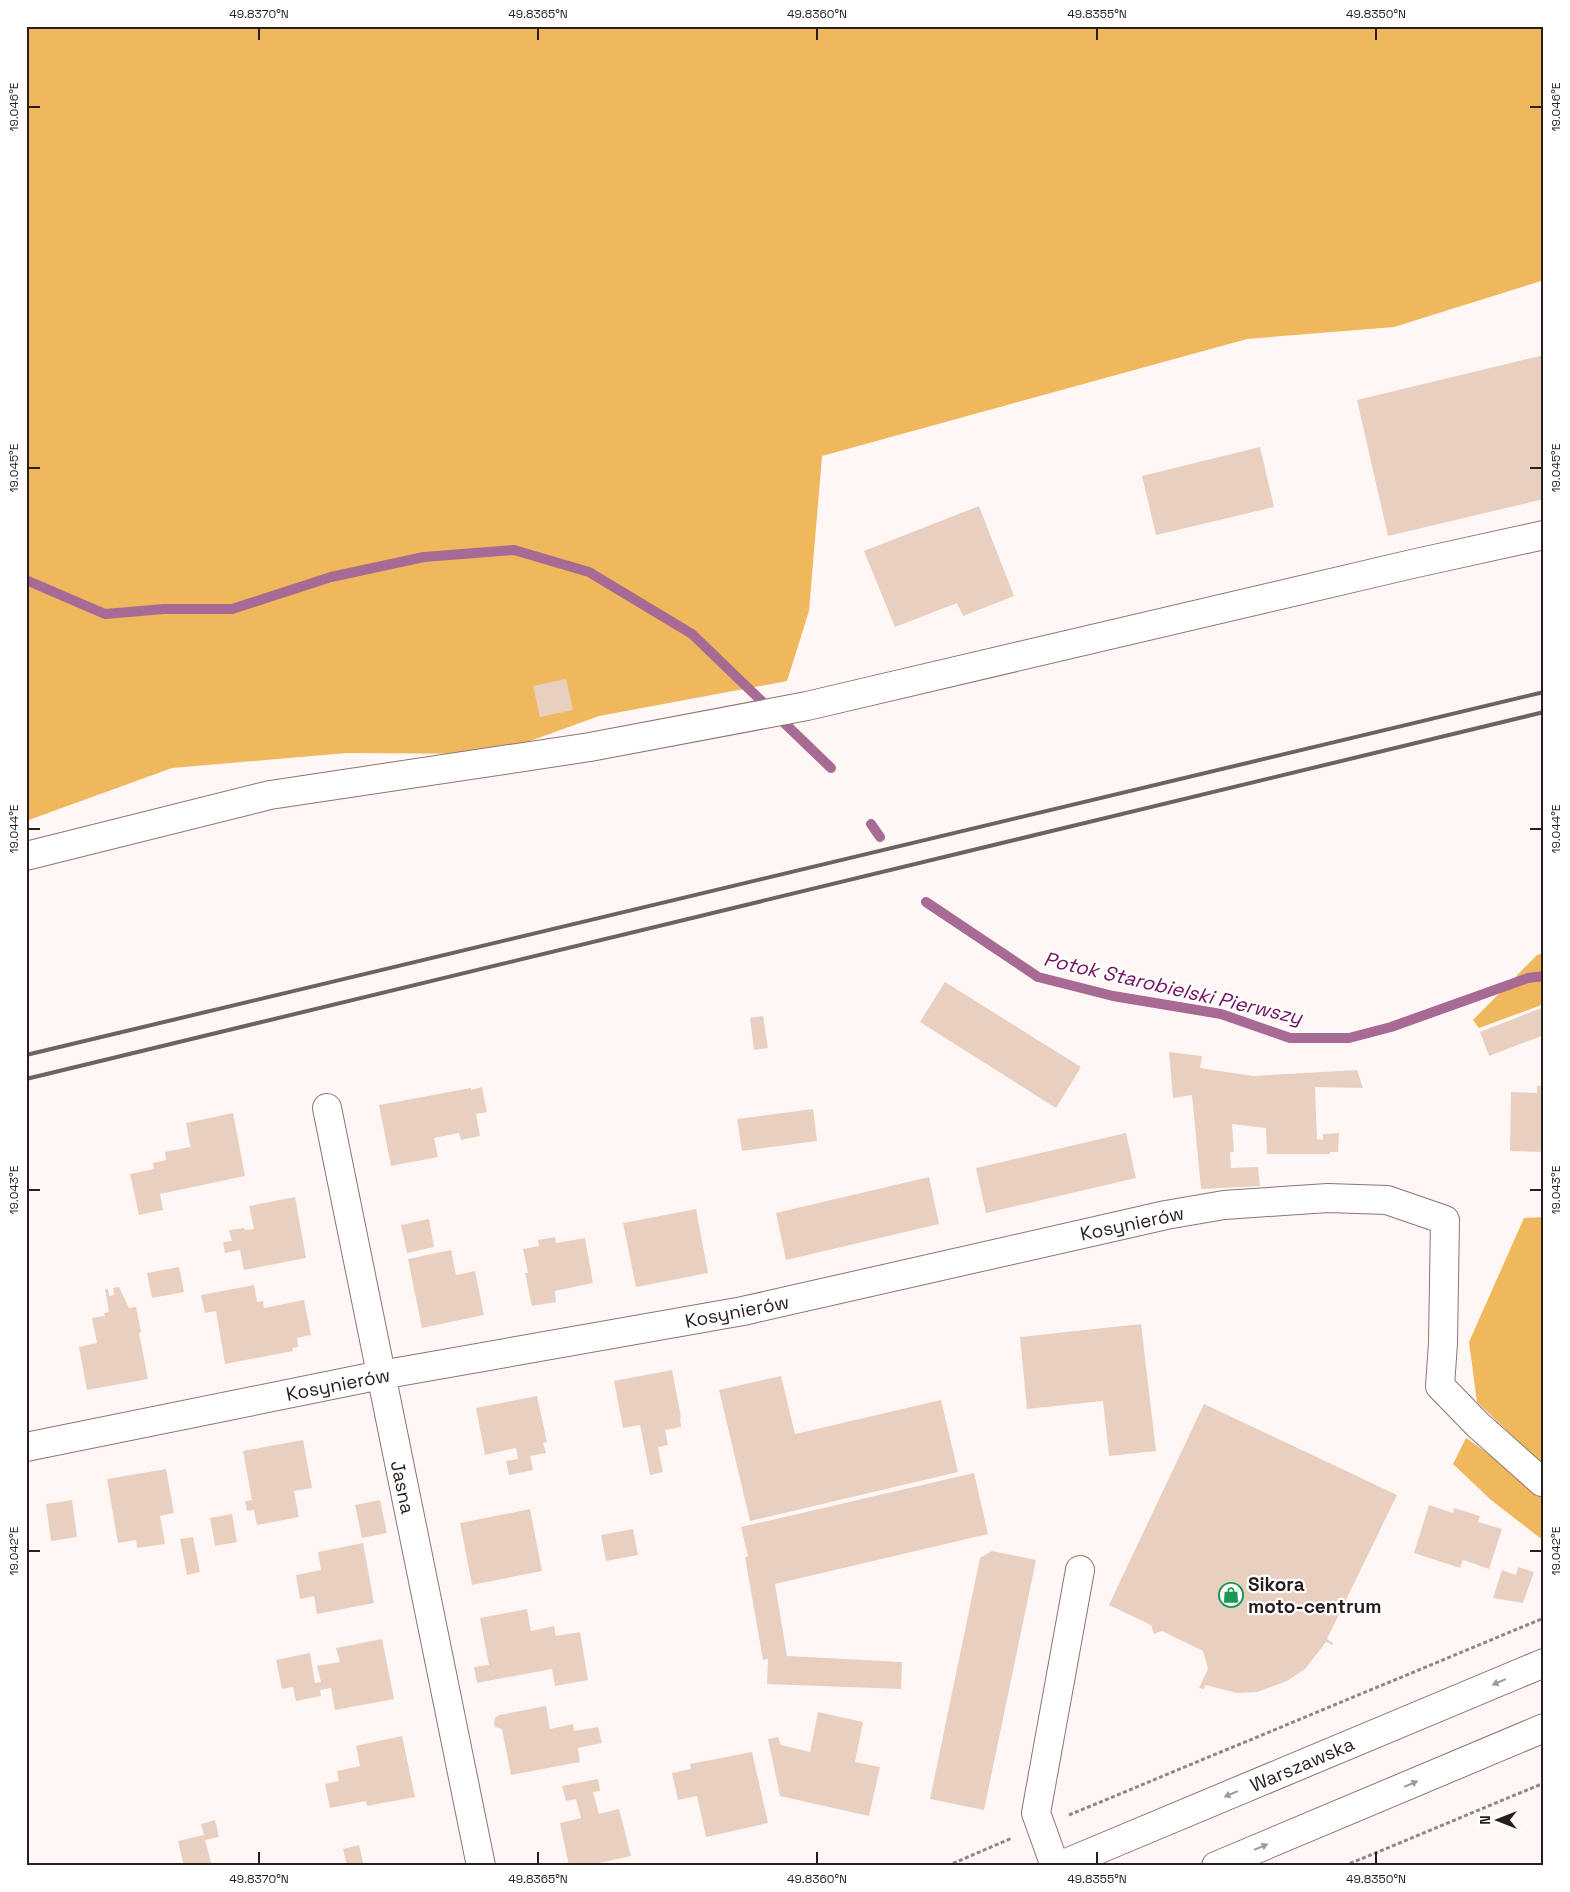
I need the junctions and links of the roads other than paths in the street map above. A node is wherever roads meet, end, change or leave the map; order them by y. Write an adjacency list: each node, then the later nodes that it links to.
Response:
1 (1544, 535): 2 (street)
2 (26, 856)
3 (328, 1108): 4 (street, Jasna)
4 (380, 1375): 5 (street, Kosynierów); 6 (street, Kosynierów); 10 (street, Jasna)
5 (26, 1446)
6 (1542, 1482)
7 (1080, 1570): 11 (street)
8 (1544, 1663): 12 (street, Warszawska, one-way to 12)
9 (1544, 1728): 13 (street, one-way to 9)
10 (481, 1866)
11 (1055, 1866)
12 (1059, 1866)
13 (1216, 1866)

